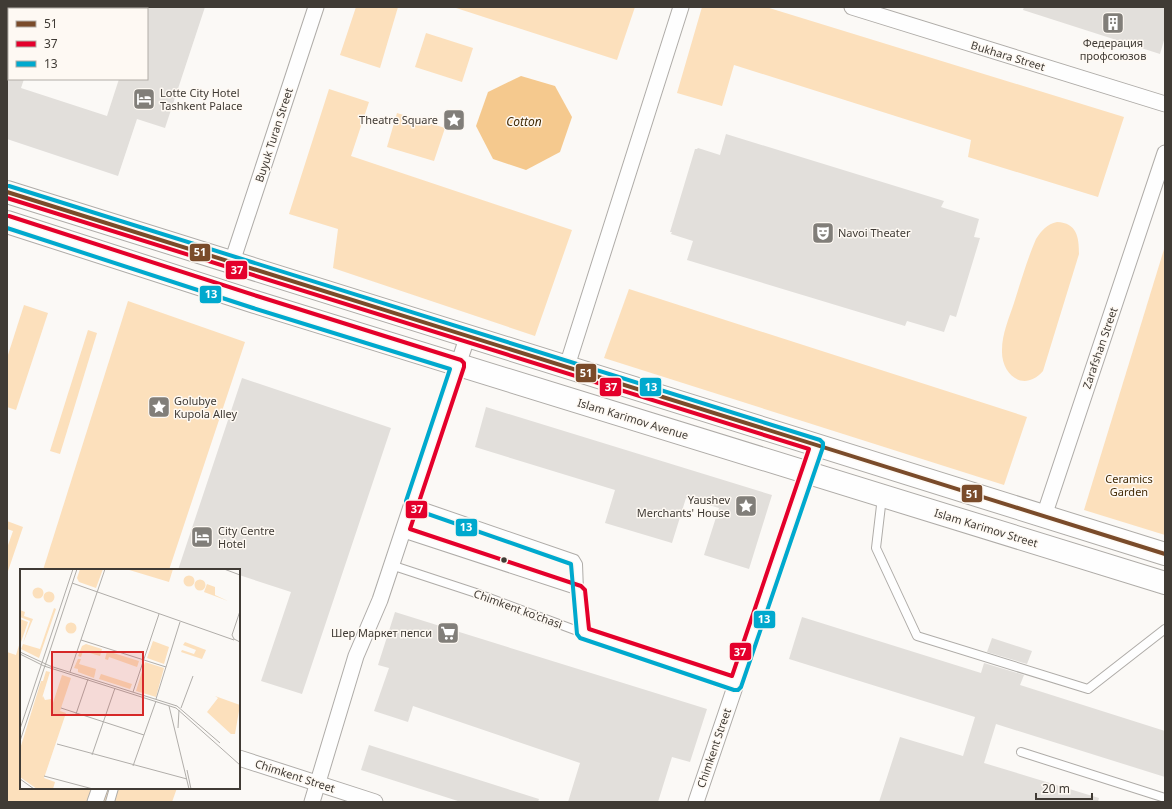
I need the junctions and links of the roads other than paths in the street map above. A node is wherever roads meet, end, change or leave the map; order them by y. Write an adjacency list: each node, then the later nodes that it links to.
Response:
1 (316, 7): 8 (street, Buyuk Turan Street)
2 (681, 7): 11 (street)
3 (852, 7): 4 (street, Bukhara Street)
4 (1165, 104)
5 (1165, 153): 16 (street, Zarafshan Street)
6 (7, 192): 8 (main road)
7 (7, 222): 10 (main road)
8 (232, 262): 9 (main road)
9 (468, 335): 10 (street); 11 (main road)
10 (458, 365): 13 (main road, Islam Karimov Avenue); 15 (street)
11 (567, 366): 12 (main road)
12 (817, 445): 13 (street, Chimkent Street); 16 (main road)
13 (808, 473): 14 (main road, Islam Karimov Street); 25 (street, Chimkent Street)
14 (882, 496): 18 (main road, Islam Karimov Street); 23 (lane)
15 (412, 503): 17 (street); 22 (lane)
16 (1044, 516): 18 (main road, Zarafshan Street); 19 (main road)
17 (402, 532): 20 (street); 22 (lane)
18 (1034, 543): 21 (main road, Islam Karimov Street)
19 (1165, 554)
20 (391, 565): 24 (lane, Chimkent ko'chasi); 28 (street)
21 (1165, 583)
22 (579, 591): 24 (lane)
23 (1165, 628)
24 (583, 632): 25 (lane, Chimkent ko'chasi)
25 (736, 684): 36 (street, Chimkent Street)
26 (1021, 752): 31 (lane)
27 (240, 758): 28 (street, Chimkent Street)
28 (318, 784): 34 (street); 35 (street, Chimkent Street)
29 (100, 789): 32 (street)
30 (114, 789): 33 (lane)
31 (1165, 798)
32 (95, 802)
33 (110, 802)
34 (312, 802)
35 (375, 802)
36 (696, 802)

